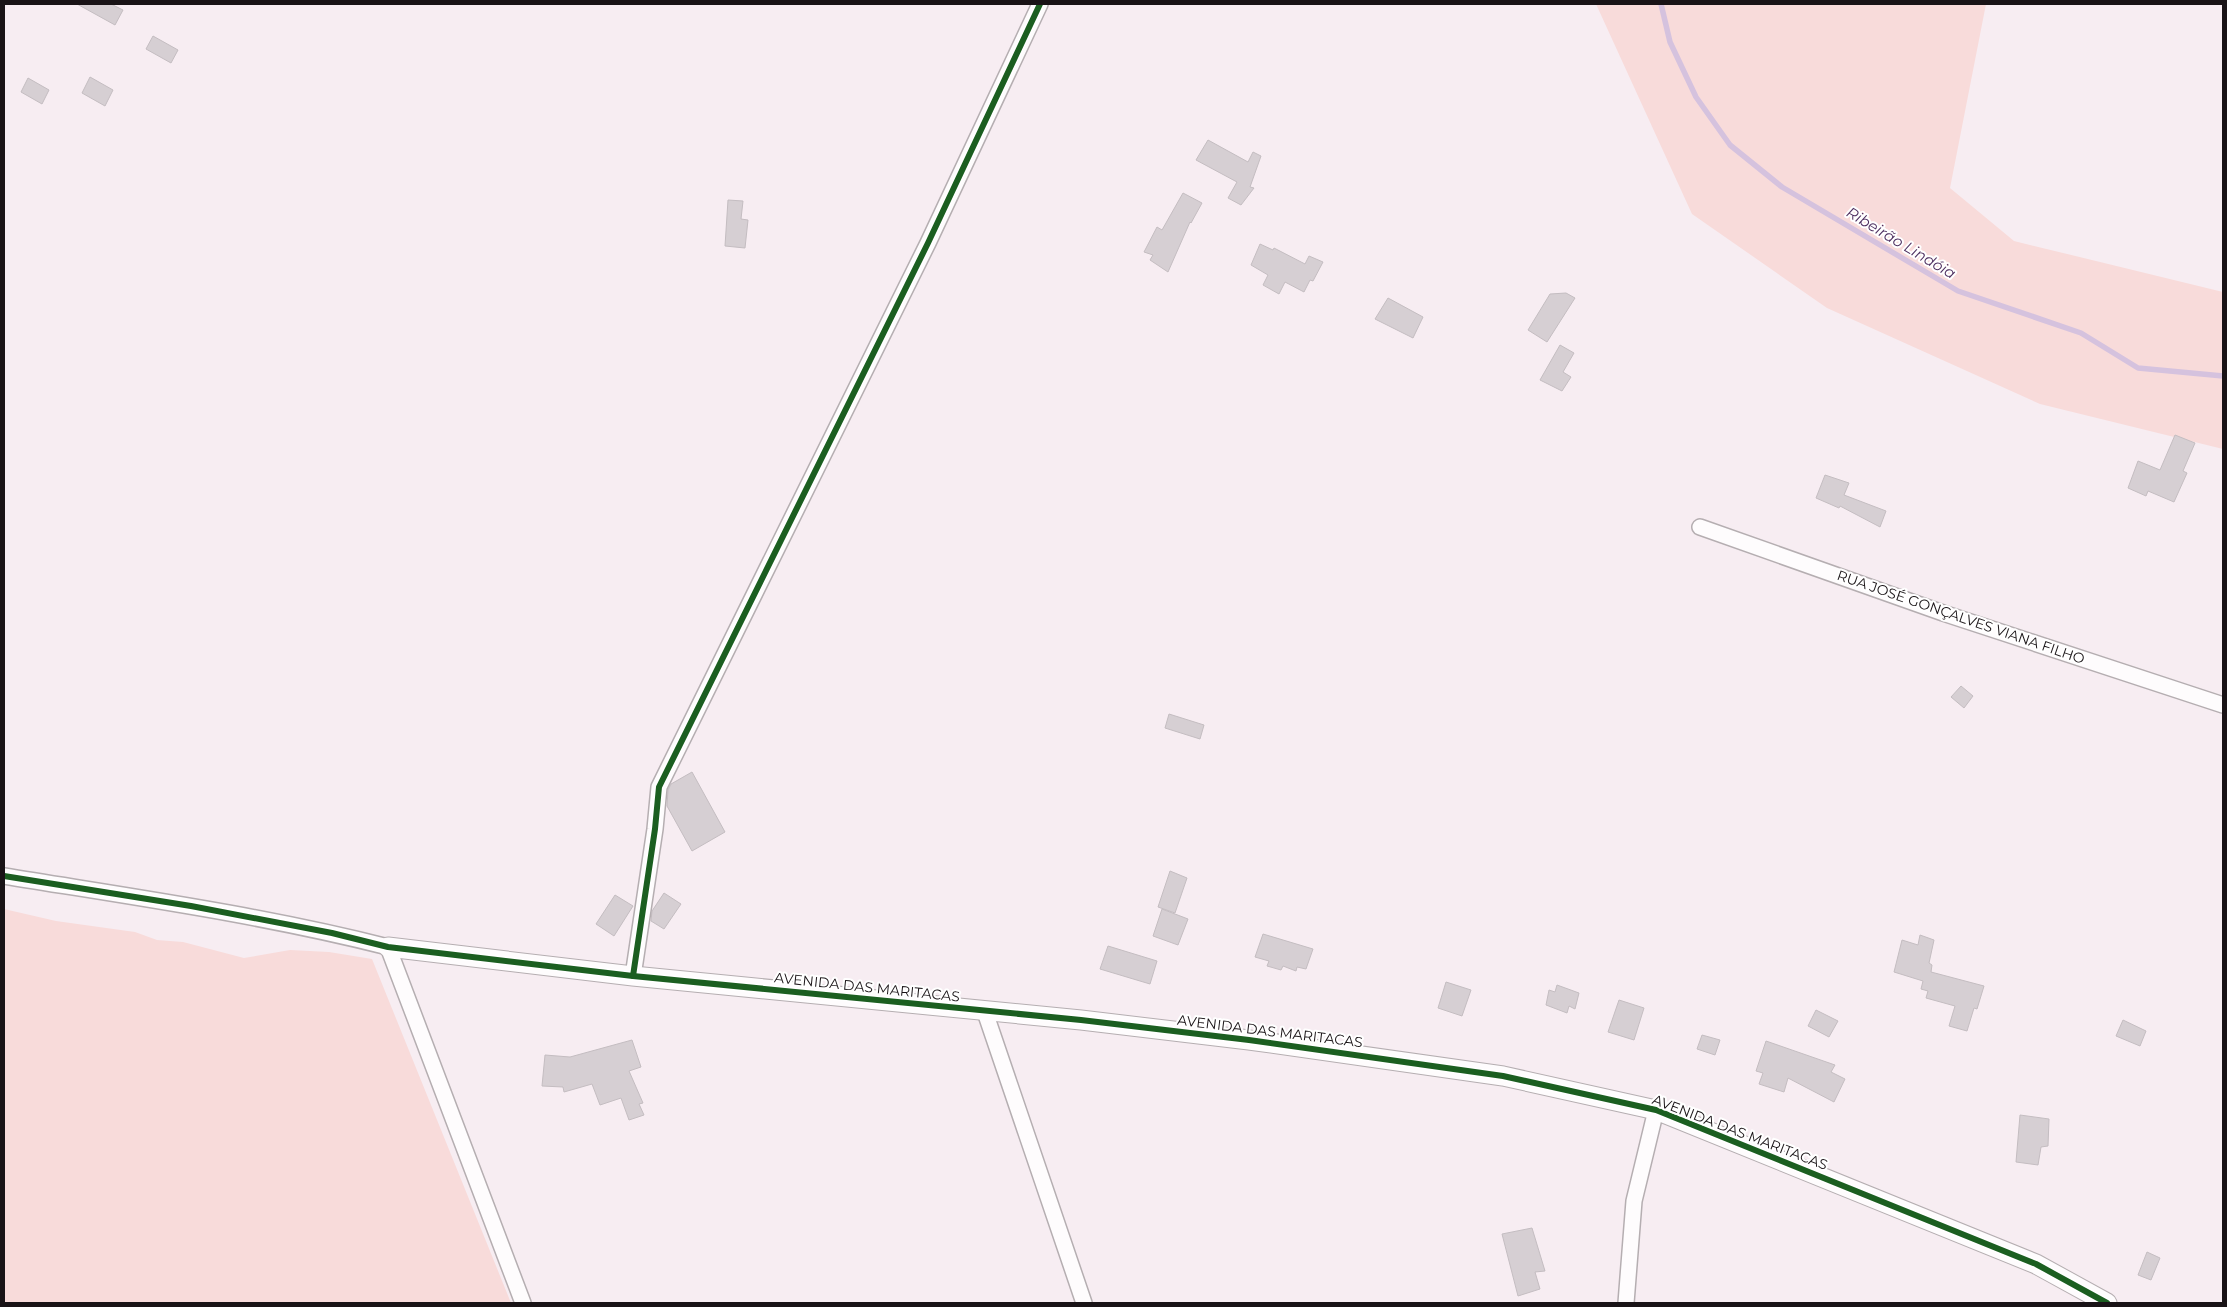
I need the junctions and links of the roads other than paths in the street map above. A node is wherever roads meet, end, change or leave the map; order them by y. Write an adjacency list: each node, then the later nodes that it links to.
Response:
1 (1040, 4): 6 (street)
2 (1700, 527): 3 (street, RUA JOSÉ GONÇALVES VIANA FILHO)
3 (2223, 705)
4 (4, 876): 5 (street)
5 (388, 947): 6 (street, AVENIDA DAS MARITACAS); 9 (street)
6 (633, 976): 7 (street, AVENIDA DAS MARITACAS)
7 (985, 1012): 8 (street, AVENIDA DAS MARITACAS); 10 (street)
8 (1656, 1110): 11 (street); 12 (street, AVENIDA DAS MARITACAS)
9 (523, 1303)
10 (1084, 1303)
11 (1626, 1303)
12 (2107, 1303)

